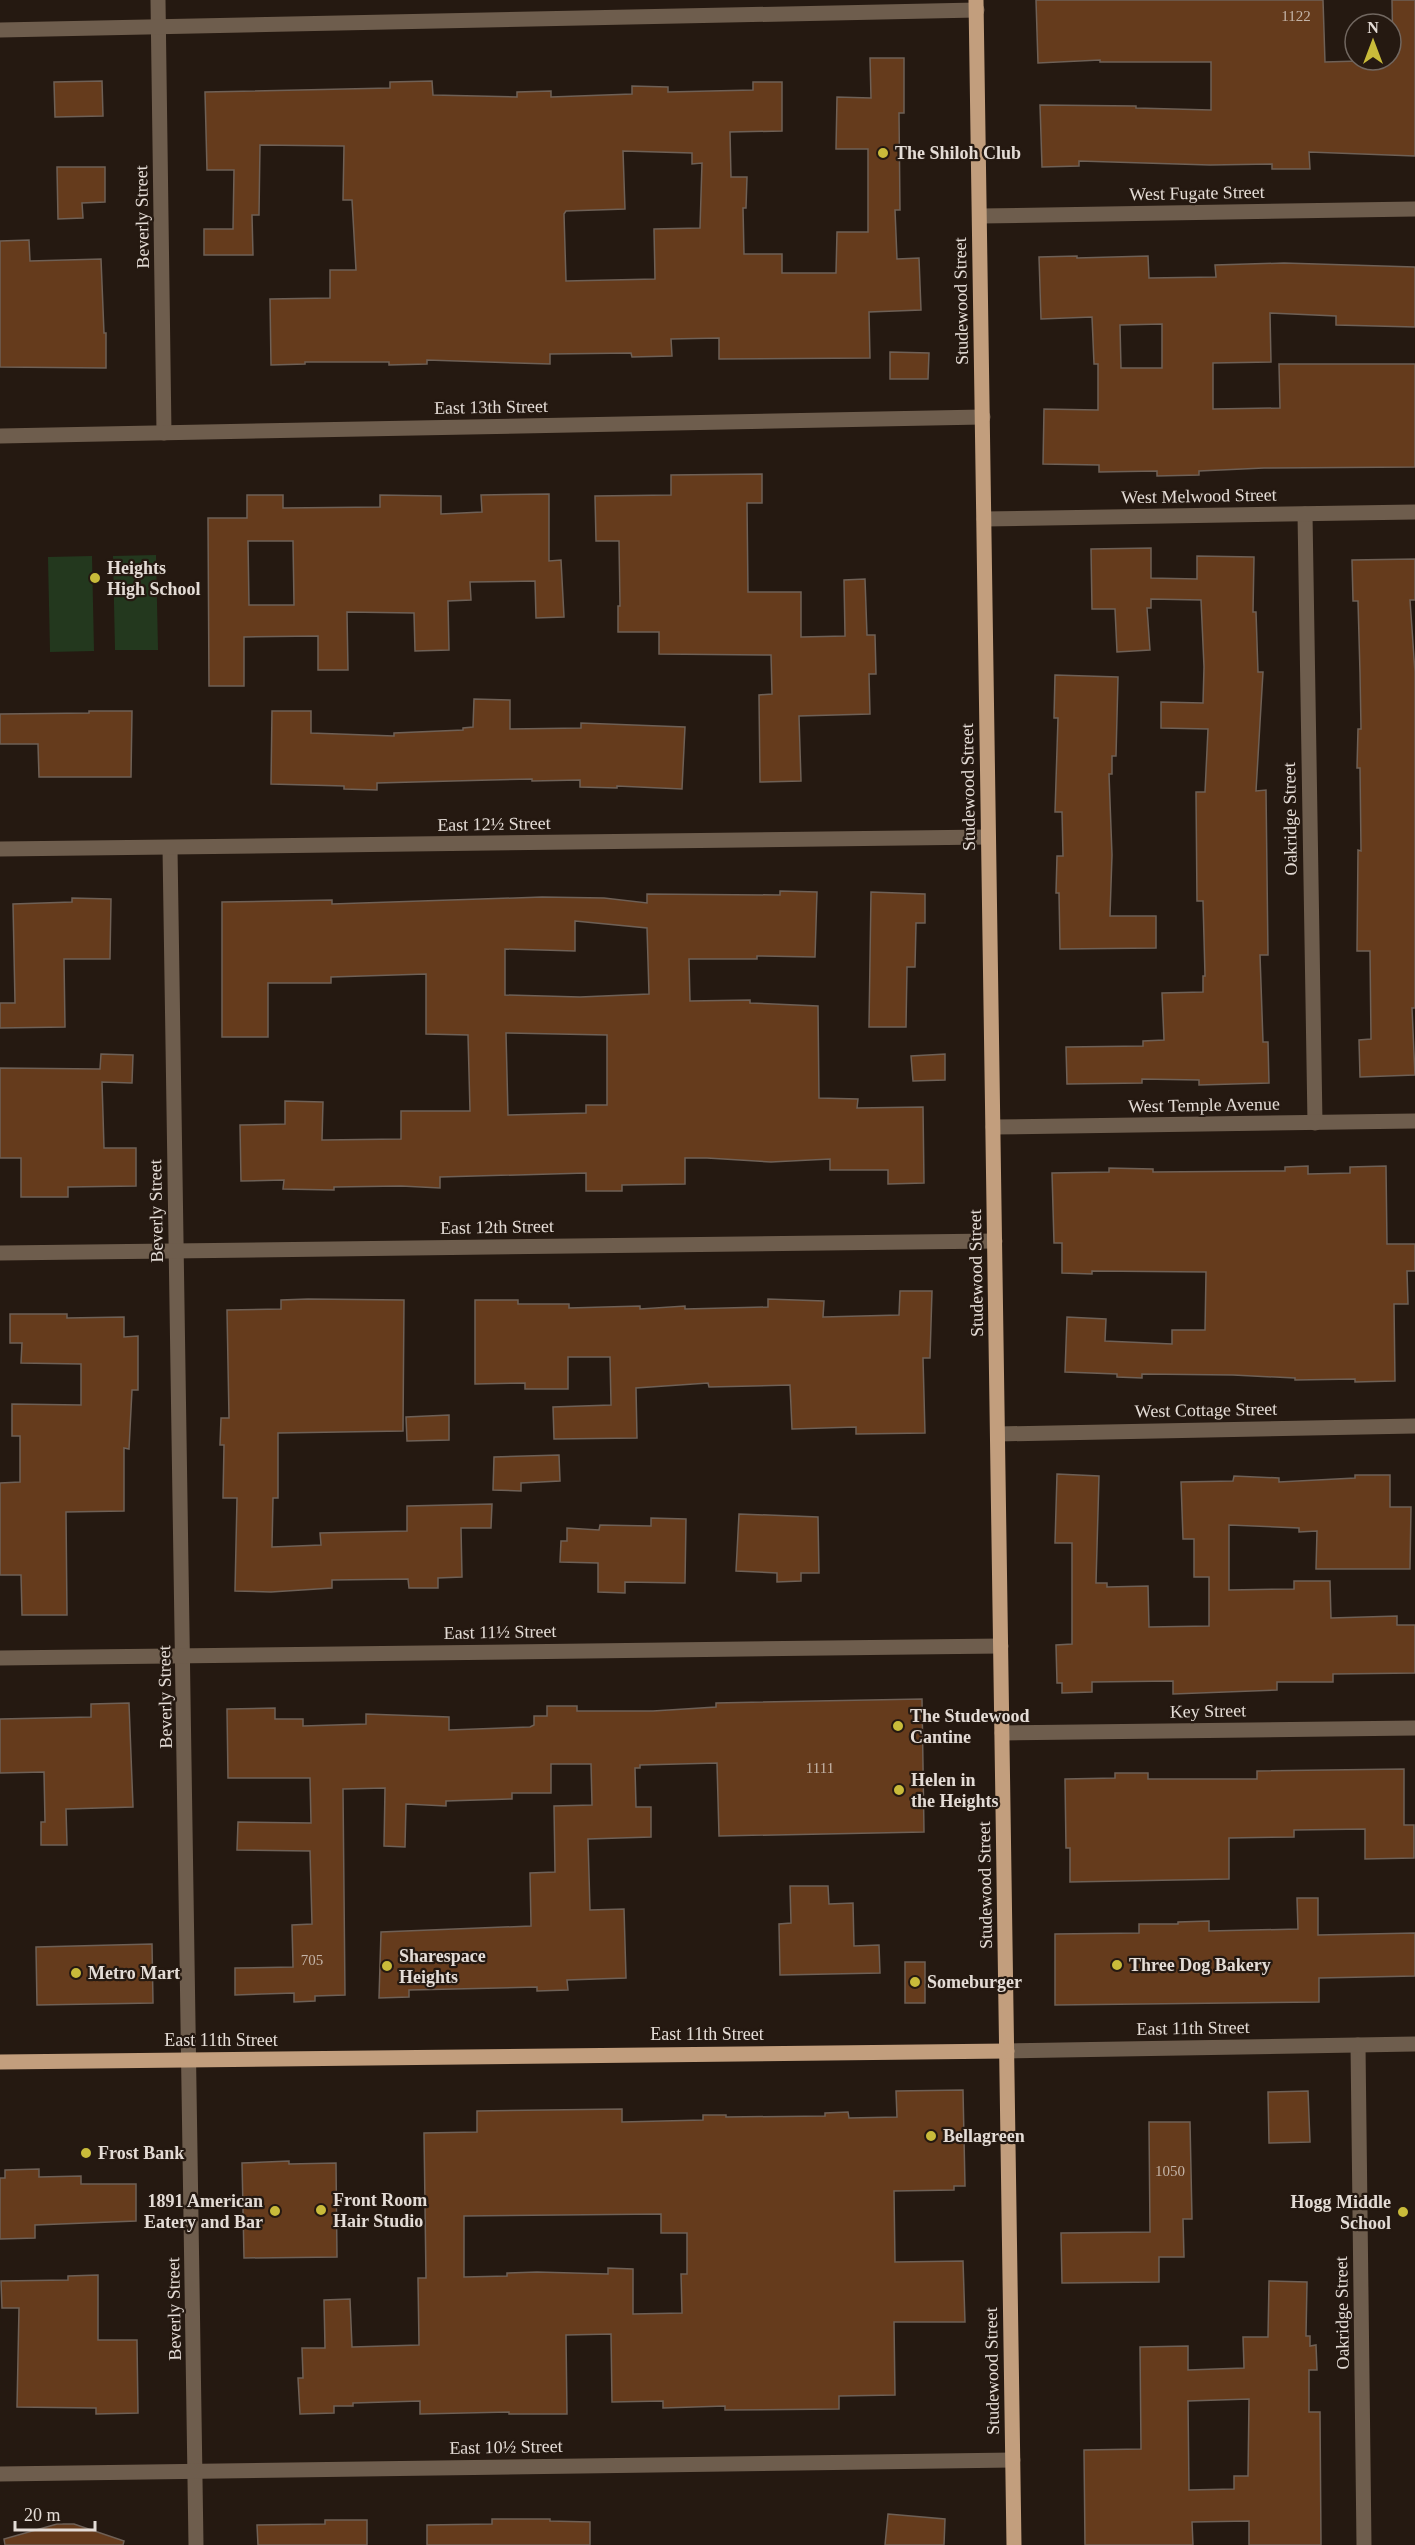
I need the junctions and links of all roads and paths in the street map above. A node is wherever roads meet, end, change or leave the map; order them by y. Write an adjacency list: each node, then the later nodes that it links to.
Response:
1 (158, 0): 3 (street, Beverly Street)
2 (976, 5): 3 (street); 6 (main road, Studewood Street)
3 (158, 26): 4 (street); 8 (street, Beverly Street)
4 (0, 30)
5 (1415, 209): 6 (street, West Fugate Street)
6 (980, 216): 7 (main road, Studewood Street)
7 (983, 417): 8 (street, East 13th Street); 12 (main road, Studewood Street)
8 (165, 433): 9 (street, East 13th Street)
9 (0, 436)
10 (1415, 512): 11 (street, West Melwood Street)
11 (1305, 514): 12 (street, West Melwood Street); 17 (street, Oakridge Street)
12 (984, 519): 13 (main road, Studewood Street)
13 (988, 837): 14 (street, East 12½ Street); 18 (main road, Studewood Street)
14 (170, 848): 15 (street, East 12½ Street); 20 (street, Beverly Street)
15 (0, 849)
16 (1415, 1121): 17 (street, West Temple Avenue)
17 (1315, 1123): 18 (street, West Temple Avenue)
18 (993, 1127): 19 (main road, Studewood Street)
19 (995, 1241): 20 (street, East 12th Street); 23 (main road, Studewood Street)
20 (176, 1251): 21 (street, East 12th Street); 25 (street, Beverly Street)
21 (0, 1253)
22 (1415, 1426): 23 (street, West Cottage Street)
23 (998, 1434): 24 (main road, Studewood Street)
24 (1001, 1646): 25 (street, East 11½ Street); 28 (main road, Studewood Street)
25 (183, 1656): 26 (street, East 11½ Street); 32 (street, Beverly Street)
26 (0, 1658)
27 (1415, 1728): 28 (street, Key Street)
28 (1002, 1733): 31 (main road, Studewood Street)
29 (1415, 2044): 30 (street, East 11th Street)
30 (1358, 2045): 31 (street, East 11th Street); 39 (street, Oakridge Street)
31 (1007, 2051): 32 (main road, East 11th Street); 34 (main road, Studewood Street)
32 (189, 2059): 33 (main road, East 11th Street); 35 (street, Beverly Street)
33 (0, 2062)
34 (1013, 2460): 35 (street, East 10½ Street); 38 (main road, Studewood Street)
35 (196, 2470): 36 (street, East 10½ Street); 37 (street, Beverly Street)
36 (0, 2474)
37 (196, 2545)
38 (1014, 2545)
39 (1364, 2545)

